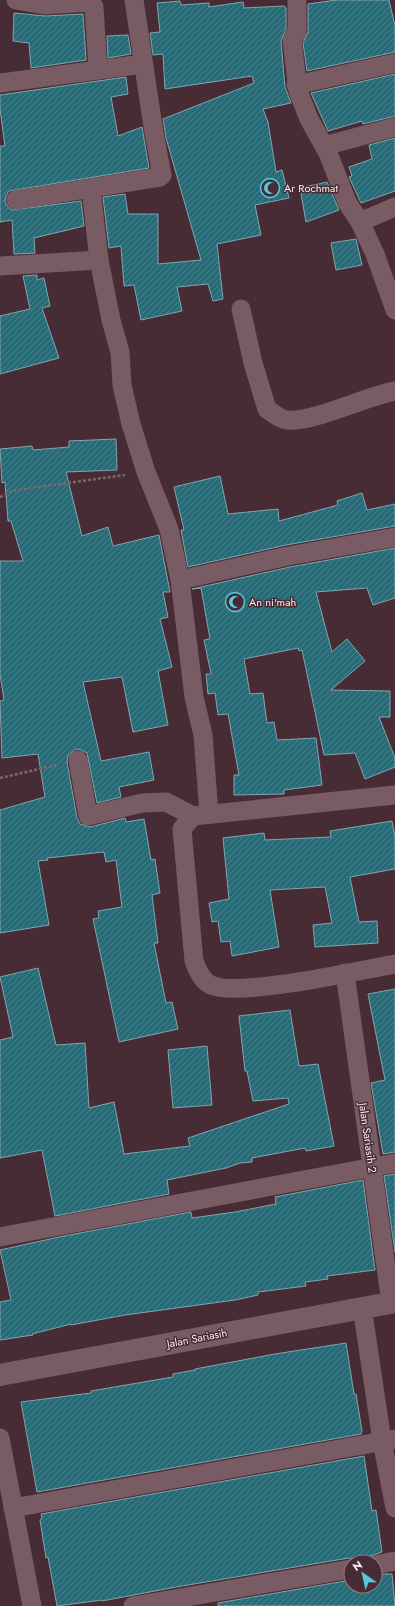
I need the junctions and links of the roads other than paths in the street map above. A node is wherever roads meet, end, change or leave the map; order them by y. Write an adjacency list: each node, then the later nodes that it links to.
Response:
1 (16, 0): 6 (street)
2 (134, 0): 5 (street)
3 (297, 0): 8 (street)
4 (395, 63): 8 (street)
5 (143, 64): 6 (street); 11 (street)
6 (98, 70): 7 (street)
7 (0, 83)
8 (296, 85): 10 (street)
9 (395, 127): 10 (street)
10 (324, 146): 14 (street)
11 (91, 189): 12 (street); 15 (street)
12 (16, 200)
13 (395, 207): 14 (street)
14 (360, 222): 18 (street)
15 (99, 260): 16 (street); 21 (street)
16 (0, 266)
17 (241, 309): 19 (street)
18 (395, 310)
19 (395, 391)
20 (395, 537): 21 (street)
21 (180, 580): 24 (street)
22 (78, 760): 24 (street)
23 (395, 795): 24 (street)
24 (201, 815): 26 (street)
25 (395, 964): 26 (street)
26 (345, 973): 28 (street, Jalan Sariasih 2)
27 (395, 1163): 28 (street)
28 (372, 1167): 29 (street); 30 (street, Jalan Sariasih 2)
29 (0, 1237)
30 (393, 1302): 31 (street, Jalan Sariasih)
31 (362, 1307): 32 (street, Jalan Sariasih); 34 (street)
32 (0, 1375)
33 (0, 1438): 35 (street)
34 (389, 1440): 35 (street); 36 (street)
35 (13, 1508): 40 (street)
36 (395, 1508)
37 (395, 1561): 38 (street)
38 (383, 1563)
39 (343, 1570): 41 (street)
40 (32, 1606)
41 (133, 1606)

